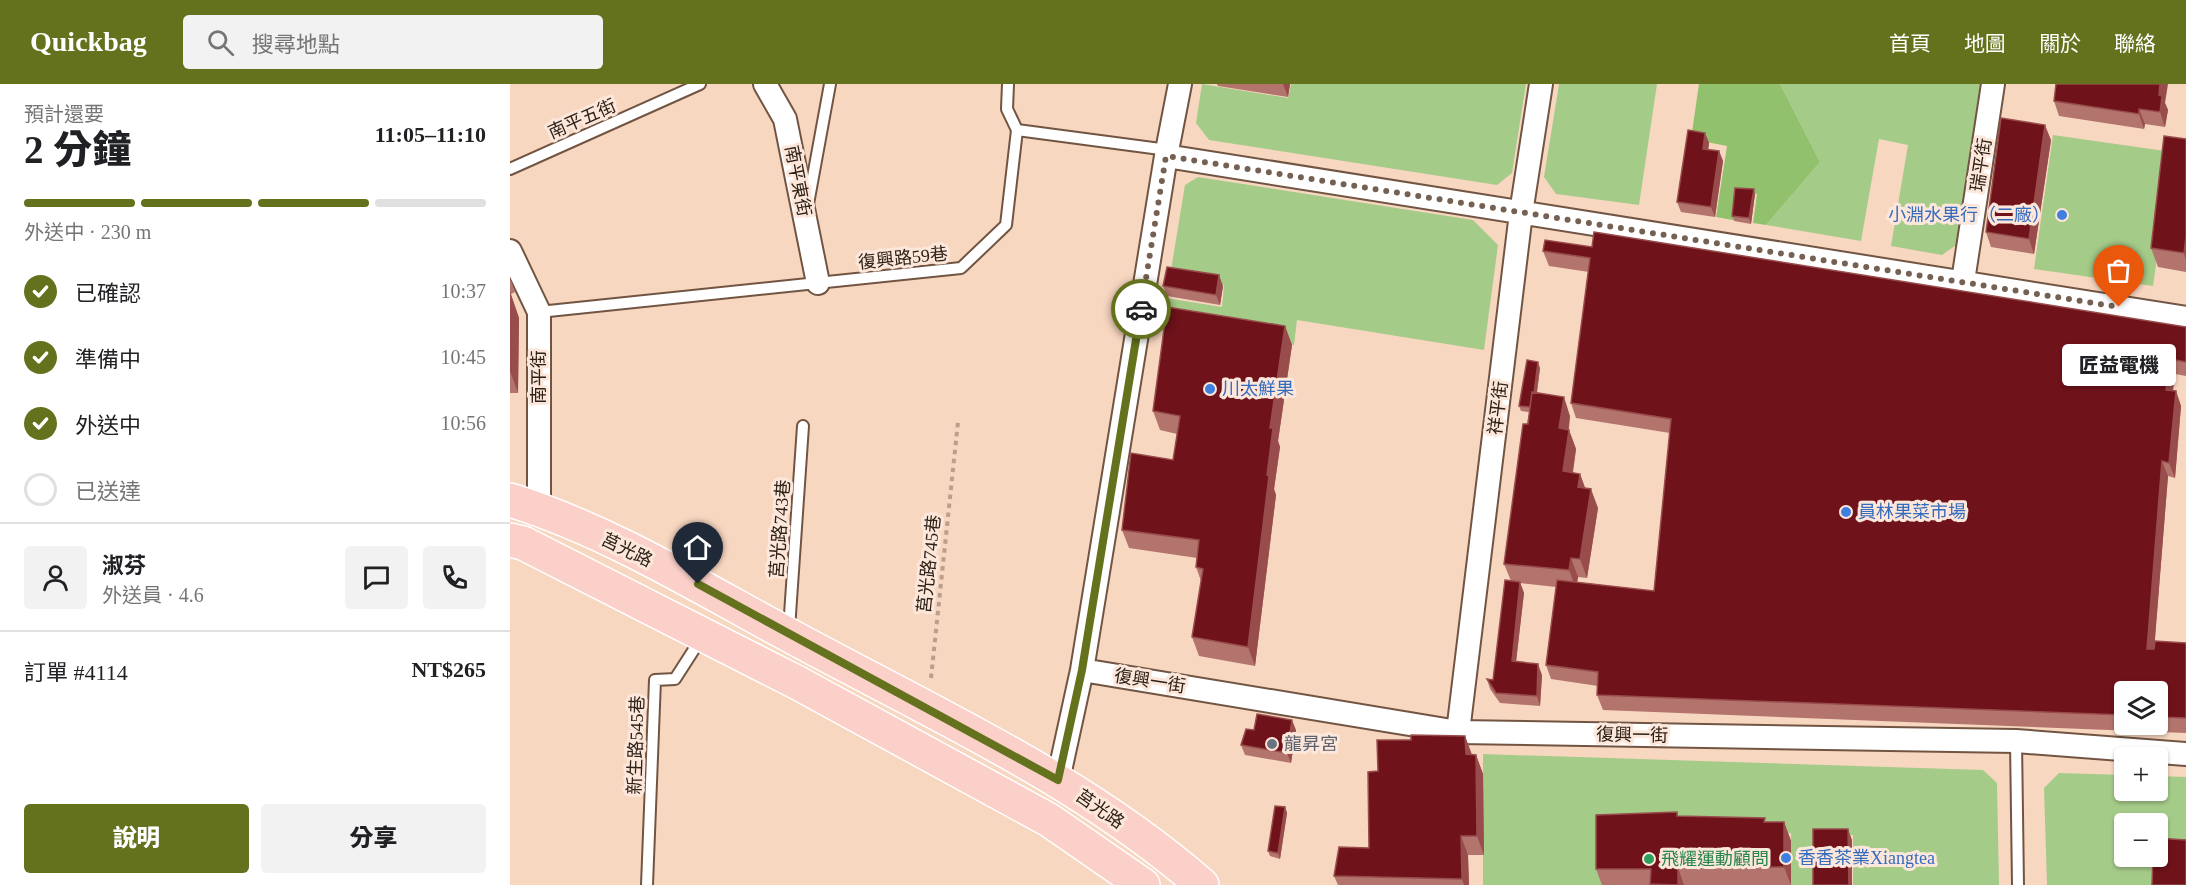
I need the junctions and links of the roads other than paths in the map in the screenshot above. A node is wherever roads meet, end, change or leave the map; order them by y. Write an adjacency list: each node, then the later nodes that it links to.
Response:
1 (700, 84): 10 (lane, 南平五街)
2 (765, 84): 12 (street, 南平東街)
3 (830, 84): 12 (lane)
4 (1008, 84): 8 (lane)
5 (1180, 84): 9 (street)
6 (1541, 84): 11 (street, 祥平街)
7 (1993, 84): 14 (street, 瑞平街)
8 (1017, 130): 9 (lane); 15 (lane, 復興路59巷)
9 (1167, 153): 11 (street); 23 (street)
10 (510, 169)
11 (1521, 213): 14 (street); 24 (street, 祥平街)
12 (805, 219): 15 (street, 南平東街)
13 (510, 251): 16 (street, 南平街)
14 (1962, 281): 17 (street)
15 (818, 283): 16 (lane, 復興路59巷)
16 (539, 312): 19 (street, 南平街)
17 (2186, 318)
18 (803, 426): 22 (lane, 莒光路743巷)
19 (524, 505): 22 (main road, 莒光路)
20 (510, 540): 21 (main road)
21 (704, 634): 28 (lane, 新生路545巷); 29 (main road)
22 (789, 635): 27 (main road, 莒光路)
23 (1082, 670): 24 (street, 復興一街); 27 (street)
24 (1458, 732): 25 (street, 復興一街)
25 (2016, 741): 26 (street, 復興一街); 31 (lane)
26 (2186, 754)
27 (1058, 780): 30 (main road, 莒光路)
28 (647, 885)
29 (1143, 885)
30 (1202, 885)
31 (2018, 885)

